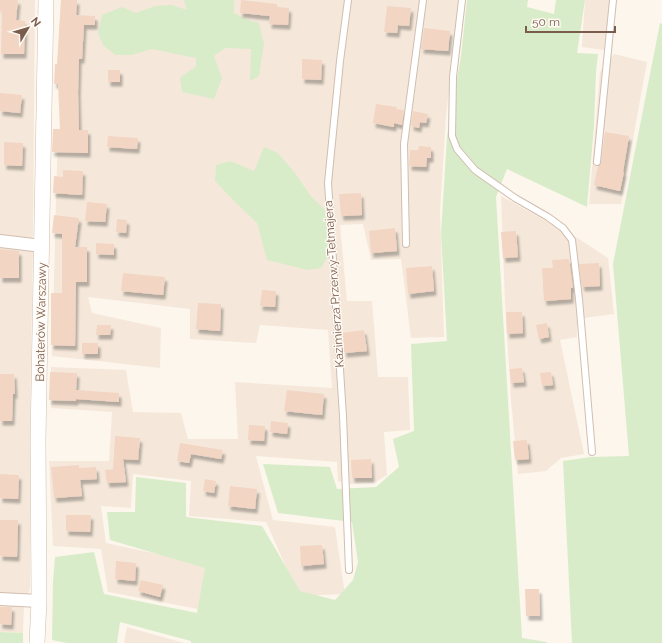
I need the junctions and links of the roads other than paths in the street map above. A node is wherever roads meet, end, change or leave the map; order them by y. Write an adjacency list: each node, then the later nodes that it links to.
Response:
1 (46, 0): 9 (street, Bohaterów Warszawy)
2 (348, 0): 11 (lane, Kazimierza Przerwy-Tetmajera)
3 (423, 0): 8 (lane)
4 (462, 0): 10 (lane)
5 (614, 0): 6 (lane)
6 (597, 162)
7 (0, 241): 9 (street)
8 (406, 244)
9 (42, 246): 13 (street, Bohaterów Warszawy)
10 (592, 452)
11 (349, 570)
12 (0, 599): 13 (street)
13 (39, 601): 14 (street, Bohaterów Warszawy)
14 (37, 643)

